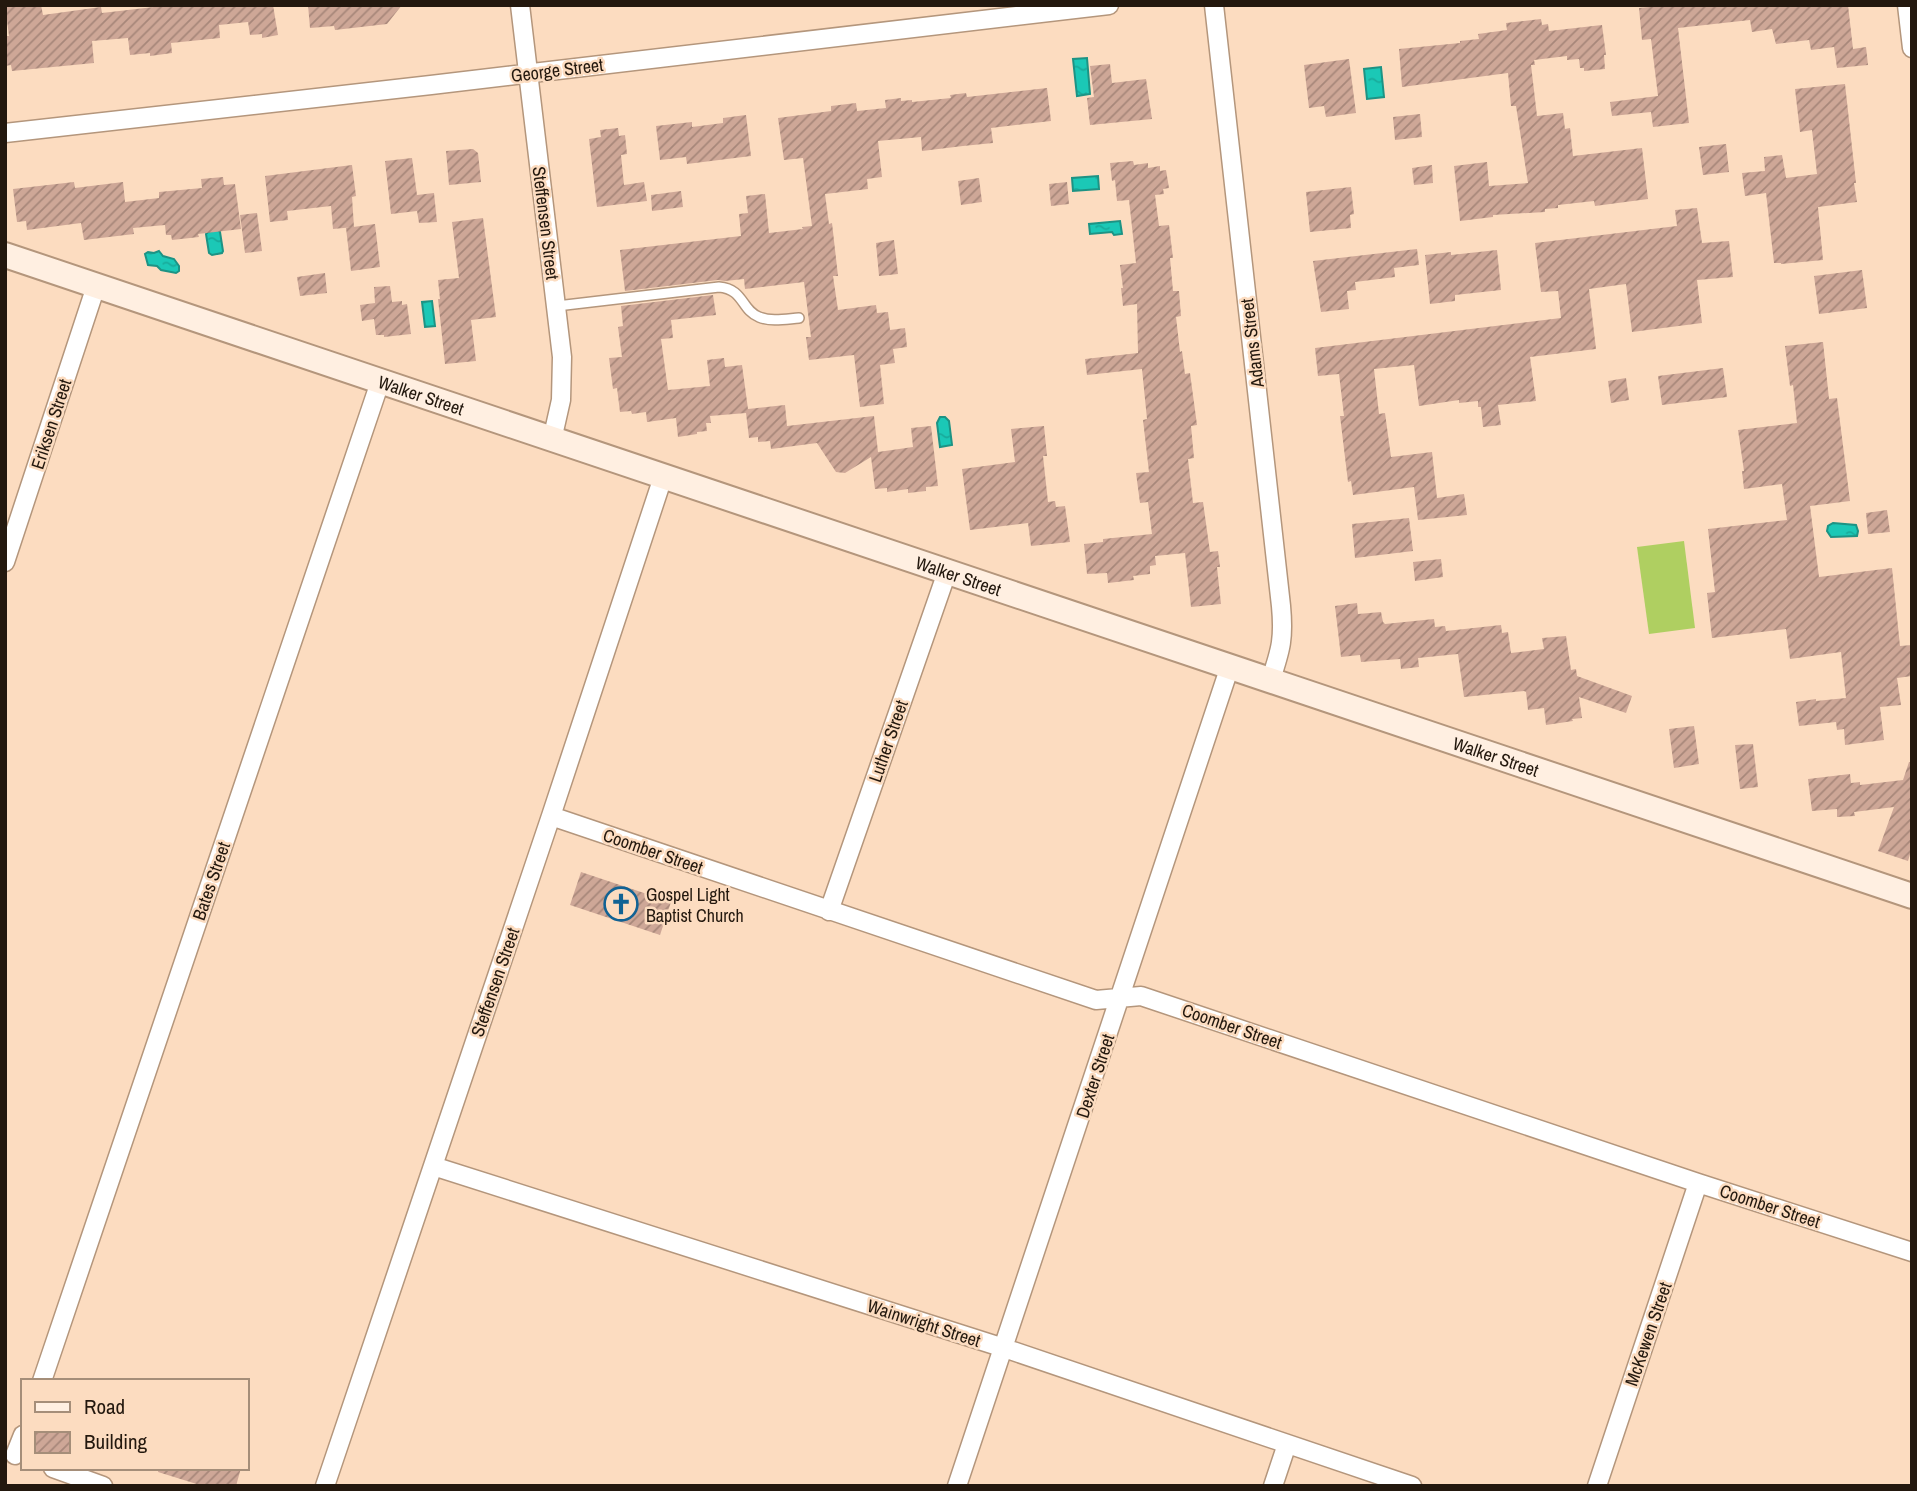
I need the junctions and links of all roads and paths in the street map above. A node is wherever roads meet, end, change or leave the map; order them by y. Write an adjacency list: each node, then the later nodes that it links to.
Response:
1 (520, 5): 6 (street, Steffensen Street)
2 (1110, 5): 6 (street, George Street)
3 (1214, 5): 18 (street, Adams Street)
4 (1907, 5): 5 (street)
5 (1912, 48)
6 (527, 73): 7 (street, George Street); 10 (street, Steffensen Street)
7 (5, 133)
8 (5, 255): 9 (main road, Walker Street)
9 (96, 286): 12 (main road, Walker Street); 15 (street, Eriksen Street)
10 (557, 306): 11 (lane); 13 (street, Steffensen Street)
11 (799, 318)
12 (380, 382): 13 (main road, Walker Street); 27 (street, Bates Street)
13 (552, 440): 14 (main road, Walker Street)
14 (663, 477): 16 (main road, Walker Street); 19 (street, Steffensen Street)
15 (5, 562)
16 (947, 572): 17 (main road, Walker Street); 21 (street, Luther Street)
17 (1230, 666): 18 (main road, Walker Street); 22 (street, Dexter Street)
18 (1271, 679): 20 (main road, Walker Street)
19 (551, 816): 21 (street, Coomber Street); 23 (street, Steffensen Street)
20 (1912, 896)
21 (829, 911): 22 (street, Coomber Street)
22 (1121, 997): 24 (street, Coomber Street); 26 (street, Dexter Street)
23 (433, 1166): 26 (street, Wainwright Street); 31 (street, Steffensen Street)
24 (1699, 1183): 25 (street, Coomber Street); 35 (street, McKewen Street)
25 (1912, 1252)
26 (1004, 1349): 28 (street, Wainwright Street); 32 (street, Dexter Street)
27 (43, 1379)
28 (1287, 1444): 33 (street); 34 (street, Wainwright Street)
29 (59, 1470): 30 (street)
30 (103, 1486)
31 (325, 1486)
32 (957, 1486)
33 (1273, 1486)
34 (1412, 1486)
35 (1597, 1486)

